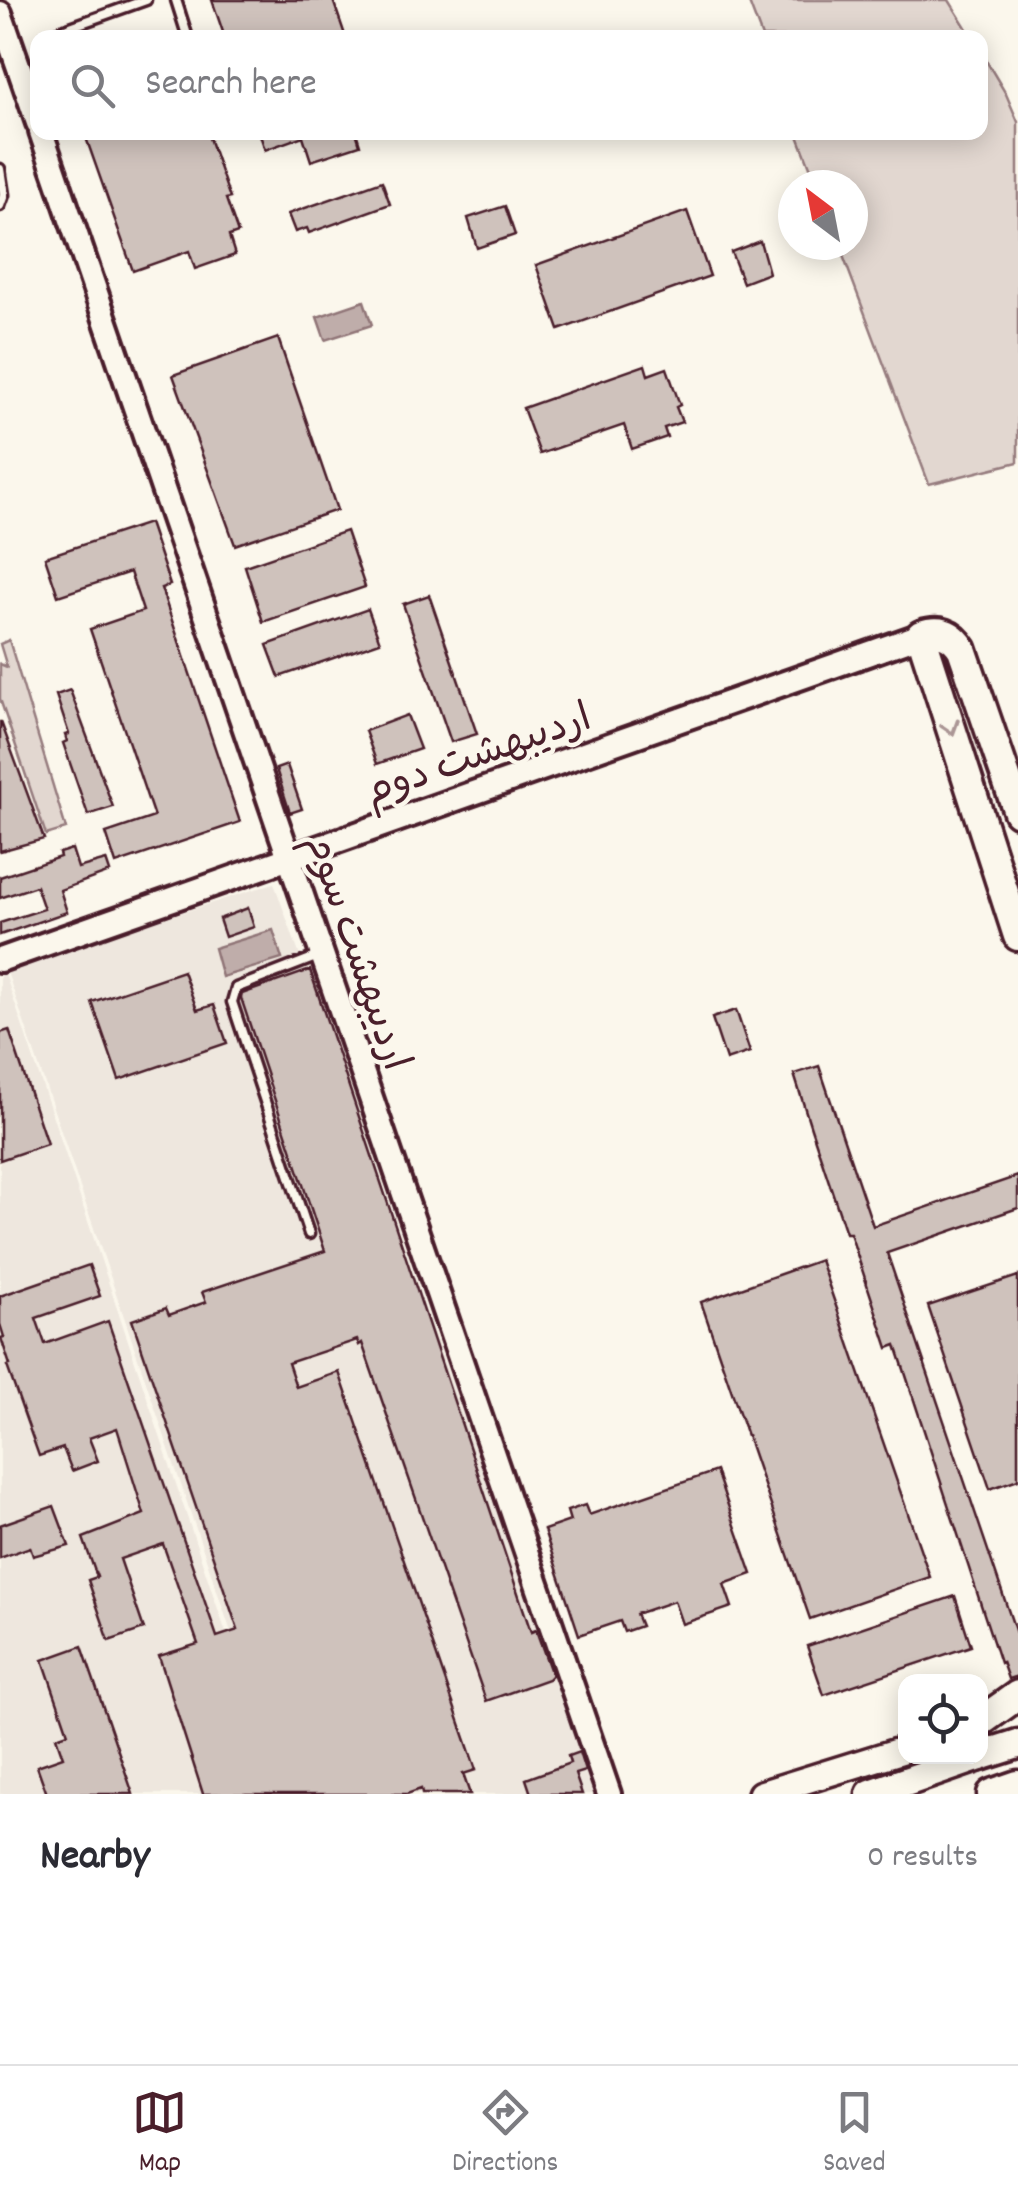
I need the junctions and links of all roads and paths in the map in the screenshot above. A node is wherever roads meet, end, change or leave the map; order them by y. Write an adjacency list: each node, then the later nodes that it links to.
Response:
1 (146, 0): 4 (lane)
2 (176, 0): 5 (lane)
3 (0, 13): 6 (street)
4 (62, 30)
5 (185, 30)
6 (30, 100)
7 (44, 140): 12 (street, اردیبهشت سوم)
8 (0, 169): 9 (lane)
9 (0, 206)
10 (922, 634): 11 (highway); 12 (street, اردیبهشت دوم); 13 (highway, one-way to 13)
11 (1018, 812)
12 (289, 858): 14 (street, اردیبهشت سوم); 15 (street, اردیبهشت دوم)
13 (1018, 936)
14 (322, 954): 16 (lane); 26 (street, اردیبهشت سوم)
15 (0, 960)
16 (308, 1234)
17 (1018, 1695): 19 (highway)
18 (1018, 1714): 20 (main road)
19 (988, 1718)
20 (988, 1722)
21 (1018, 1744): 23 (highway)
22 (898, 1752): 27 (main road)
23 (988, 1753)
24 (957, 1764): 28 (highway)
25 (1018, 1785): 29 (highway)
26 (609, 1794)
27 (761, 1794)
28 (871, 1794)
29 (992, 1794)

